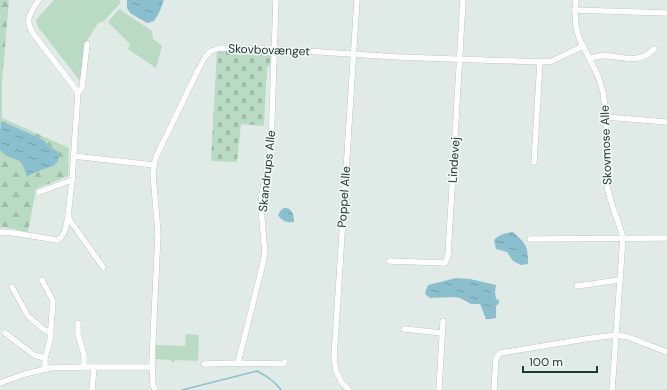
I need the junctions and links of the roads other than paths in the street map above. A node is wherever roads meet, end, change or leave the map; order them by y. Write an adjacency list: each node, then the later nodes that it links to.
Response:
1 (39, 0): 16 (street)
2 (276, 0): 10 (street, Skandrups Alle)
3 (358, 0): 12 (street, Poppel Alle)
4 (463, 0): 13 (street, Lindevej)
5 (576, 0): 6 (street, Skovmose Alle)
6 (575, 10): 7 (street); 9 (street, Skovmose Alle)
7 (667, 12)
8 (87, 44): 16 (street)
9 (583, 46): 14 (street, Skovmose Alle); 15 (street, Skovbovænget)
10 (274, 49): 12 (street, Skovbovænget); 21 (street, Skovbovænget); 45 (street, Skandrups Alle)
11 (654, 49): 14 (street)
12 (353, 54): 13 (street, Skovbovænget); 54 (street, Poppel Alle)
13 (460, 59): 15 (street, Skovbovænget); 29 (street, Lindevej)
14 (590, 59): 17 (street, Skovmose Alle)
15 (540, 62): 20 (street)
16 (78, 92): 19 (street)
17 (606, 117): 18 (street); 26 (street, Skovmose Alle)
18 (667, 122)
19 (73, 156): 21 (street); 22 (street)
20 (534, 162)
21 (154, 165): 49 (street, Skovbovænget)
22 (72, 180): 23 (street); 24 (street)
23 (39, 192)
24 (68, 216): 25 (street); 30 (street)
25 (0, 232)
26 (623, 238): 27 (street); 28 (street); 32 (street, Skovmose Alle)
27 (667, 238)
28 (530, 239)
29 (389, 261)
30 (103, 267)
31 (42, 280): 39 (street)
32 (619, 280): 33 (street); 41 (street, Skovmose Alle)
33 (577, 286)
34 (12, 287): 39 (street)
35 (443, 321): 40 (street)
36 (78, 323): 47 (street)
37 (404, 329): 40 (street)
38 (5, 333): 43 (street)
39 (51, 333): 43 (street)
40 (442, 333): 55 (street)
41 (616, 335): 42 (street); 56 (street); 57 (street, Skovmose Alle)
42 (667, 352)
43 (44, 358): 50 (street)
44 (285, 362): 45 (street)
45 (238, 363): 46 (street)
46 (204, 364)
47 (84, 367): 48 (street); 50 (street)
48 (94, 367): 49 (street); 52 (street)
49 (152, 367): 53 (street, Skovbovænget)
50 (45, 369): 51 (street)
51 (0, 383)
52 (92, 390)
53 (155, 390)
54 (349, 390)
55 (439, 390)
56 (494, 390)
57 (612, 390)

